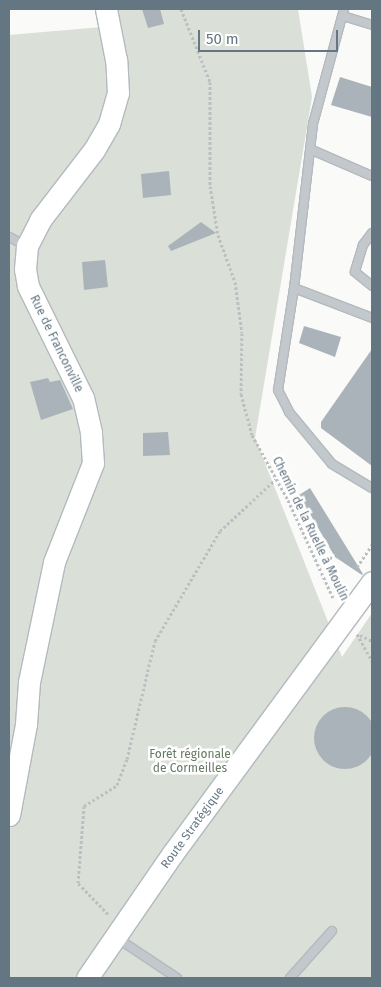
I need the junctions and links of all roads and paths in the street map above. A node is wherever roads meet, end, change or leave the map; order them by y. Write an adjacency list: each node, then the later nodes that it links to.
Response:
1 (106, 9): 8 (street, Rue de Franconville)
2 (181, 9): 12 (path, Chemin de la Ruelle à Moulin)
3 (343, 13): 4 (lane); 5 (lane)
4 (372, 25)
5 (312, 150): 6 (lane); 10 (lane)
6 (372, 176)
7 (372, 232): 9 (lane)
8 (18, 241): 18 (street, Rue de Franconville)
9 (372, 286)
10 (294, 288): 11 (lane); 13 (lane)
11 (372, 318)
12 (276, 479): 15 (path, Chemin de la Ruelle à Moulin); 19 (path)
13 (372, 488)
14 (372, 582): 15 (street, Route Stratégique)
15 (352, 626): 16 (path); 17 (path, Chemin de la Ruelle à Moulin); 19 (street, Route Stratégique)
16 (372, 641)
17 (372, 661)
18 (9, 815)
19 (113, 927): 21 (street, Route Stratégique); 22 (lane)
20 (332, 931): 23 (lane)
21 (87, 978)
22 (177, 978)
23 (290, 978)

